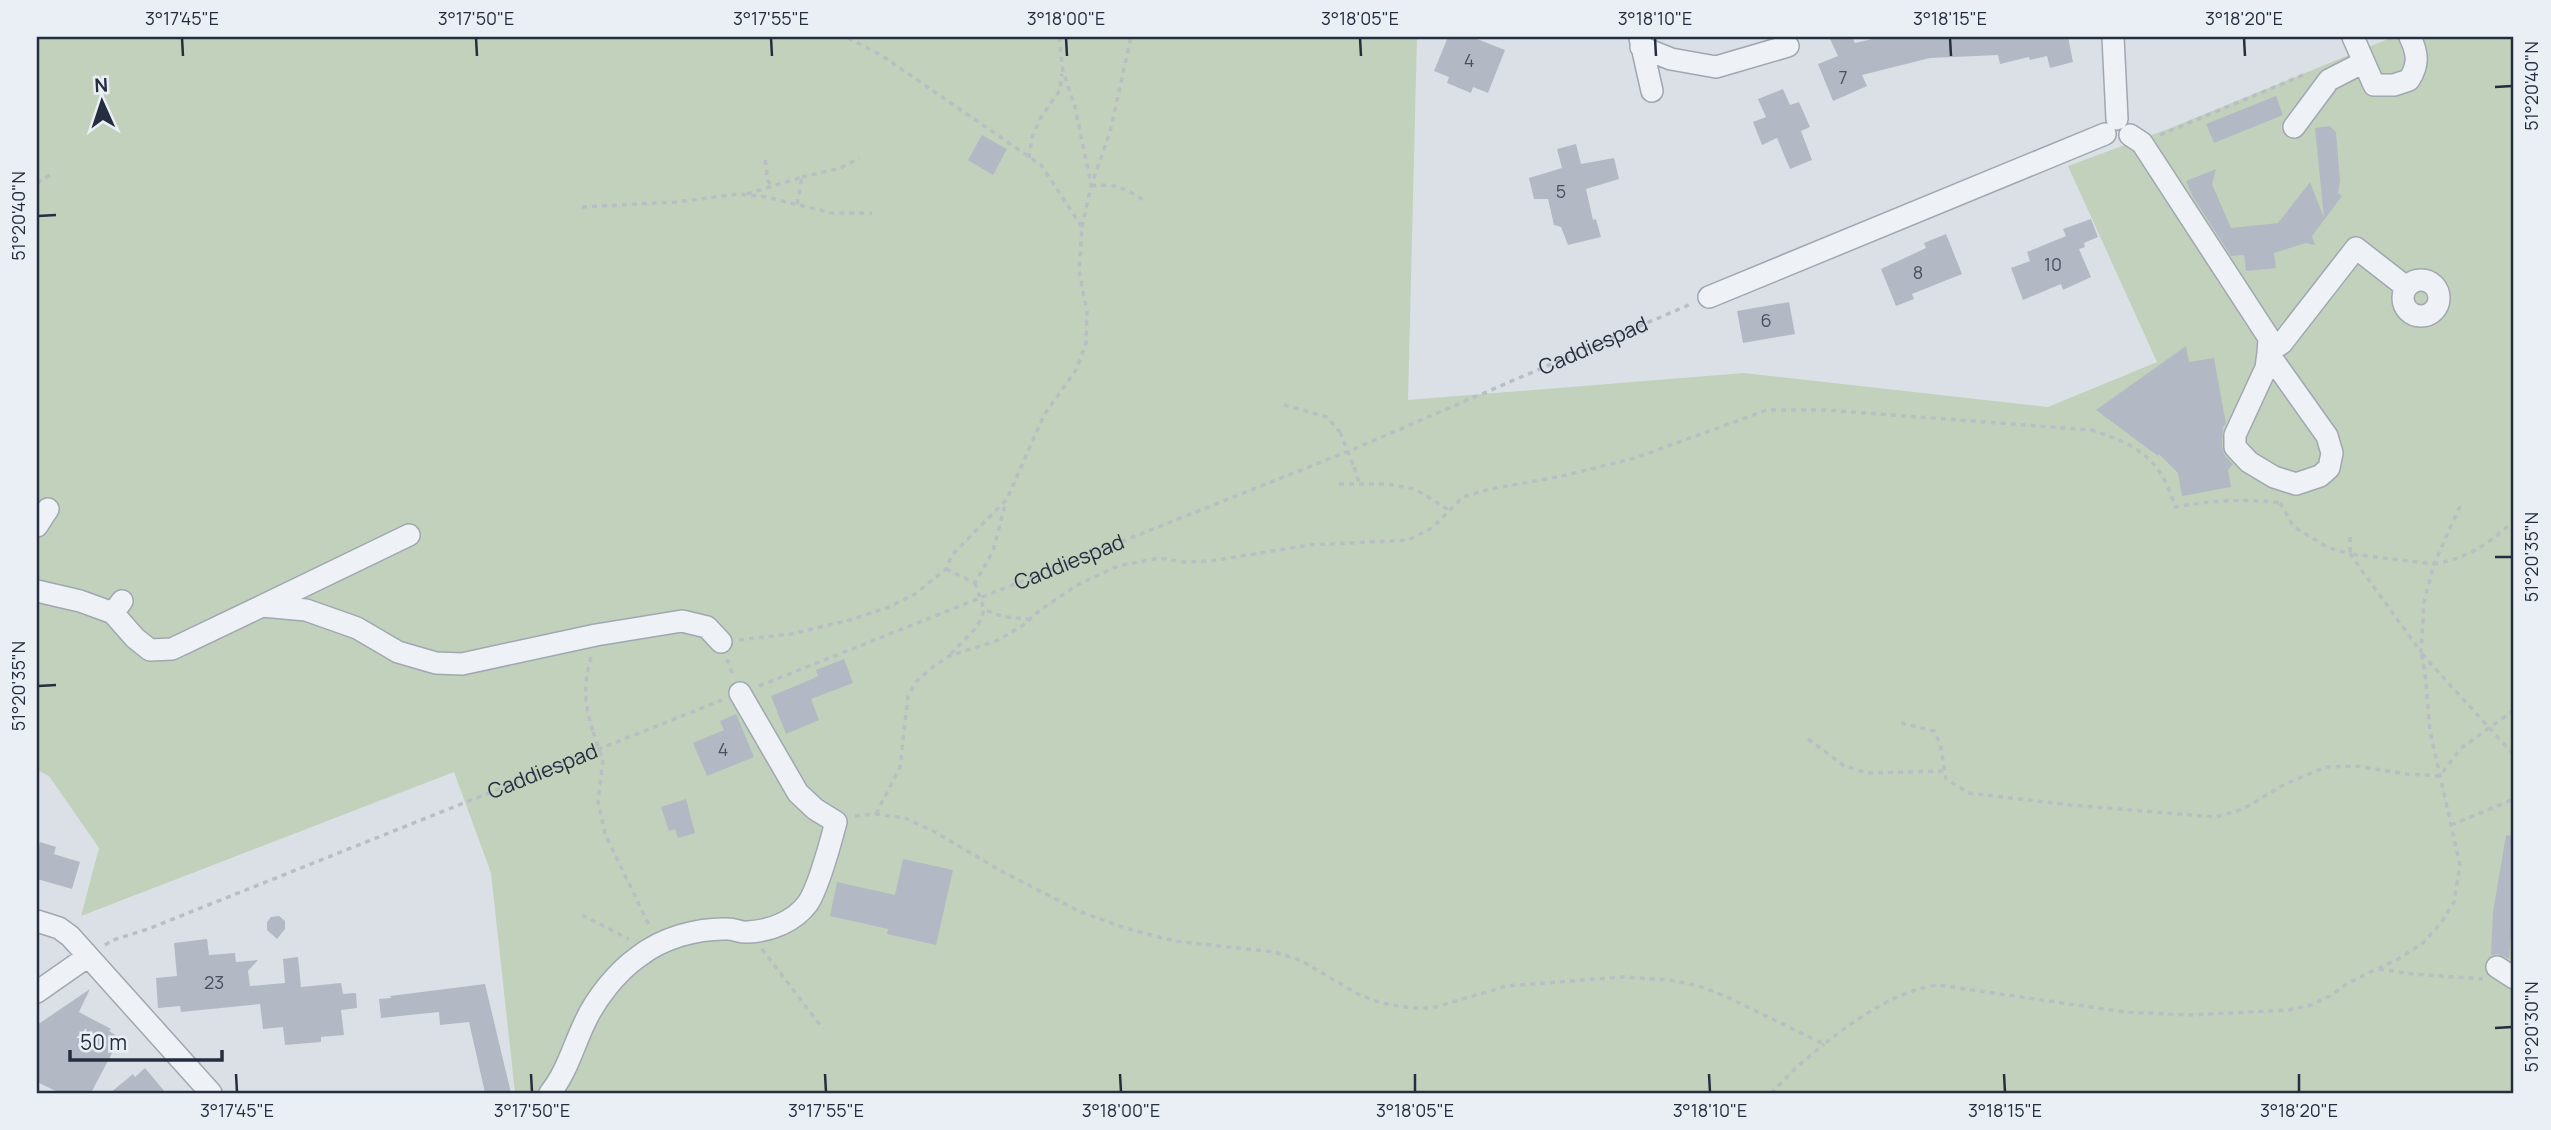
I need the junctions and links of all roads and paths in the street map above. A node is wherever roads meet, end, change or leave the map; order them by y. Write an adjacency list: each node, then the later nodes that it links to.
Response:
1 (846, 37): 16 (path)
2 (1059, 37): 10 (path)
3 (1131, 37): 22 (path)
4 (2113, 37): 14 (street)
5 (2353, 37): 9 (street)
6 (2410, 37): 9 (street)
7 (1641, 42): 8 (street); 12 (street)
8 (1788, 46)
9 (2364, 62): 11 (street)
10 (1063, 71): 16 (path); 22 (path)
11 (2329, 80): 13 (street); 14 (path)
12 (1653, 91)
13 (2294, 127)
14 (2124, 133): 30 (street); 31 (street)
15 (859, 158): 19 (path)
16 (1029, 158): 28 (path)
17 (765, 160): 21 (path)
18 (53, 173): 20 (path)
19 (802, 177): 21 (path); 25 (path)
20 (37, 183)
21 (772, 186): 23 (path)
22 (1091, 186): 24 (path); 28 (path)
23 (745, 194): 25 (path); 26 (path)
24 (1145, 201)
25 (797, 205): 27 (path)
26 (582, 207)
27 (872, 213)
28 (1082, 227): 37 (path)
29 (2406, 287): 31 (street)
30 (1709, 297): 33 (path, Caddiespad)
31 (2268, 353): 34 (street); 34 (street)
32 (1284, 405): 33 (path, bridge)
33 (1349, 452): 35 (path, bridge); 49 (path, Caddiespad)
34 (2288, 481): 38 (path)
35 (1359, 483): 36 (path); 40 (path)
36 (1339, 484)
37 (1007, 499): 46 (path); 47 (path)
38 (2280, 503): 40 (path); 44 (path)
39 (2460, 506): 45 (path)
40 (1449, 510): 52 (path)
41 (2514, 522): 45 (path)
42 (408, 535): 50 (street)
43 (2350, 537): 44 (path)
44 (2350, 554): 45 (path); 55 (path)
45 (2434, 564): 55 (path)
46 (946, 569): 47 (path); 54 (path)
47 (975, 583): 49 (path, bridge)
48 (37, 591): 50 (street)
49 (980, 598): 51 (path, bridge); 57 (path, Caddiespad)
50 (262, 606): 53 (street)
51 (984, 609): 52 (path); 56 (path)
52 (1031, 619): 56 (path)
53 (596, 635): 54 (street); 62 (path, bridge)
54 (721, 642): 57 (path)
55 (2421, 652): 60 (path); 65 (path)
56 (950, 656): 67 (path)
57 (740, 693): 62 (path, Caddiespad); 68 (street)
58 (2514, 710): 60 (path)
59 (1901, 723): 64 (path)
60 (2490, 728): 63 (path); 65 (path)
61 (1808, 739): 64 (path)
62 (600, 749): 73 (path, bridge); 74 (path, Caddiespad)
63 (2514, 755)
64 (1944, 771): 65 (path)
65 (2440, 776): 69 (path)
66 (2514, 799): 69 (path)
67 (876, 814): 68 (path); 79 (path)
68 (836, 822): 72 (street)
69 (2451, 825): 75 (path)
70 (582, 915): 73 (path)
71 (37, 921): 74 (street)
72 (746, 933): 73 (street); 78 (path)
73 (654, 947): 81 (street)
74 (87, 957): 77 (street); 80 (street)
75 (2377, 968): 76 (path); 79 (path)
76 (2499, 975)
77 (37, 992)
78 (823, 1029)
79 (1824, 1044): 82 (path)
80 (211, 1093)
81 (550, 1093)
82 (1771, 1093)

